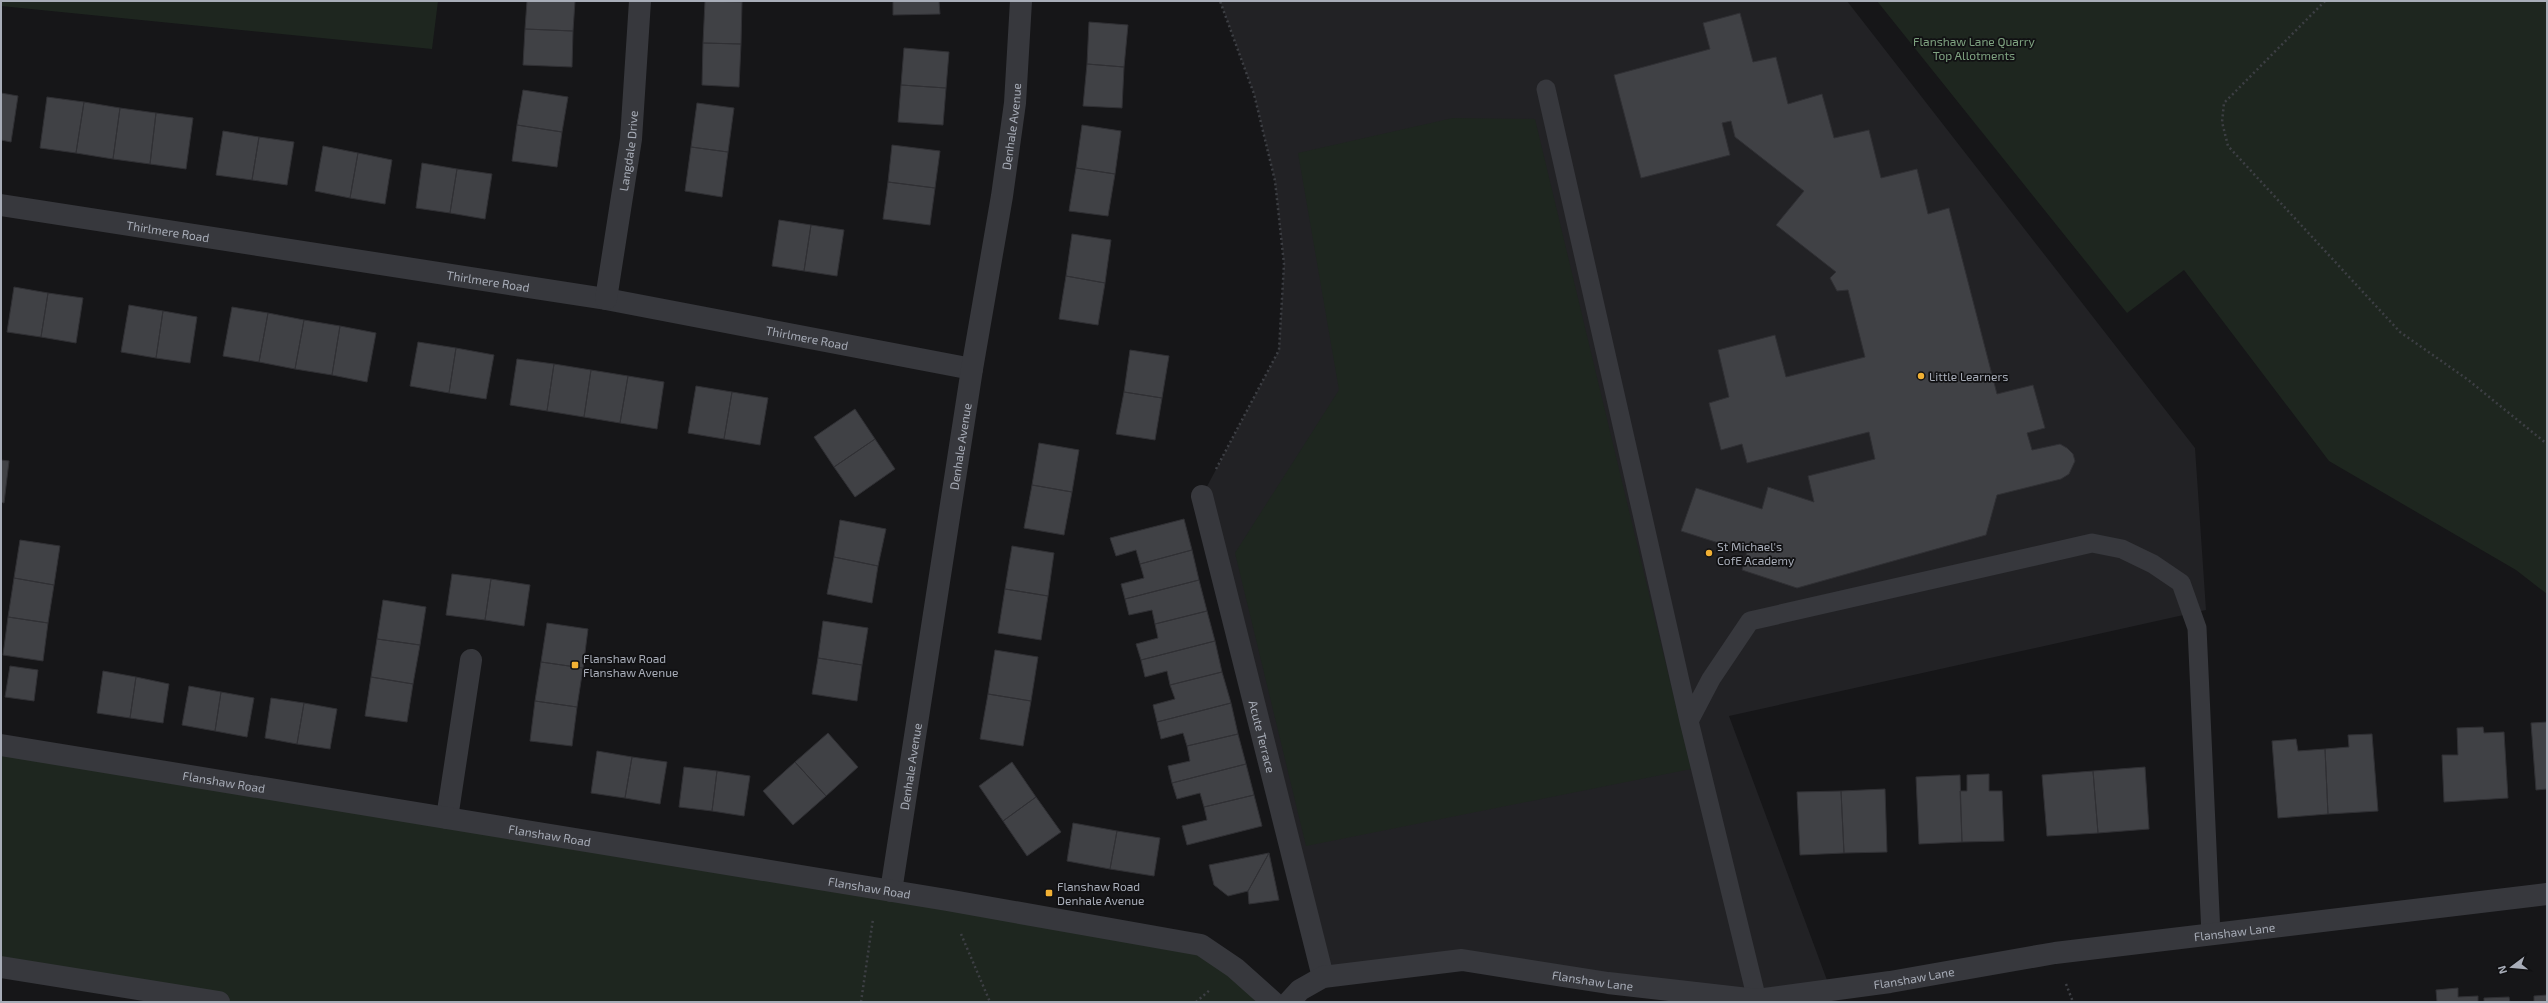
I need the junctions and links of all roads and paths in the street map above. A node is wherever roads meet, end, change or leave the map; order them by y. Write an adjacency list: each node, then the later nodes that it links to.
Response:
1 (640, 1): 7 (street, Langdale Drive)
2 (1021, 1): 8 (street, Denhale Avenue)
3 (1220, 1): 10 (path)
4 (2326, 1): 9 (path)
5 (1546, 89): 12 (lane)
6 (1, 206): 7 (street, Thirlmere Road)
7 (606, 299): 8 (street, Thirlmere Road)
8 (972, 369): 15 (street, Denhale Avenue)
9 (2547, 444)
10 (1202, 496): 20 (street, Acute Terrace)
11 (471, 660): 14 (street)
12 (1689, 721): 18 (lane); 22 (lane)
13 (1, 745): 14 (street, Flanshaw Road)
14 (447, 818): 15 (street, Flanshaw Road)
15 (884, 890): 17 (street, Flanshaw Road); 24 (path)
16 (2547, 894): 18 (street, Flanshaw Lane)
17 (947, 900): 25 (path); 26 (street, Flanshaw Road)
18 (2210, 935): 22 (street, Flanshaw Lane)
19 (1, 967): 23 (street)
20 (1323, 977): 21 (street, Flanshaw Lane); 27 (street, Flanshaw Lane)
21 (1718, 999): 22 (street, Flanshaw Lane)
22 (1757, 1000)
23 (219, 1002)
24 (861, 1002)
25 (990, 1002)
26 (1273, 1002)
27 (1289, 1002)

